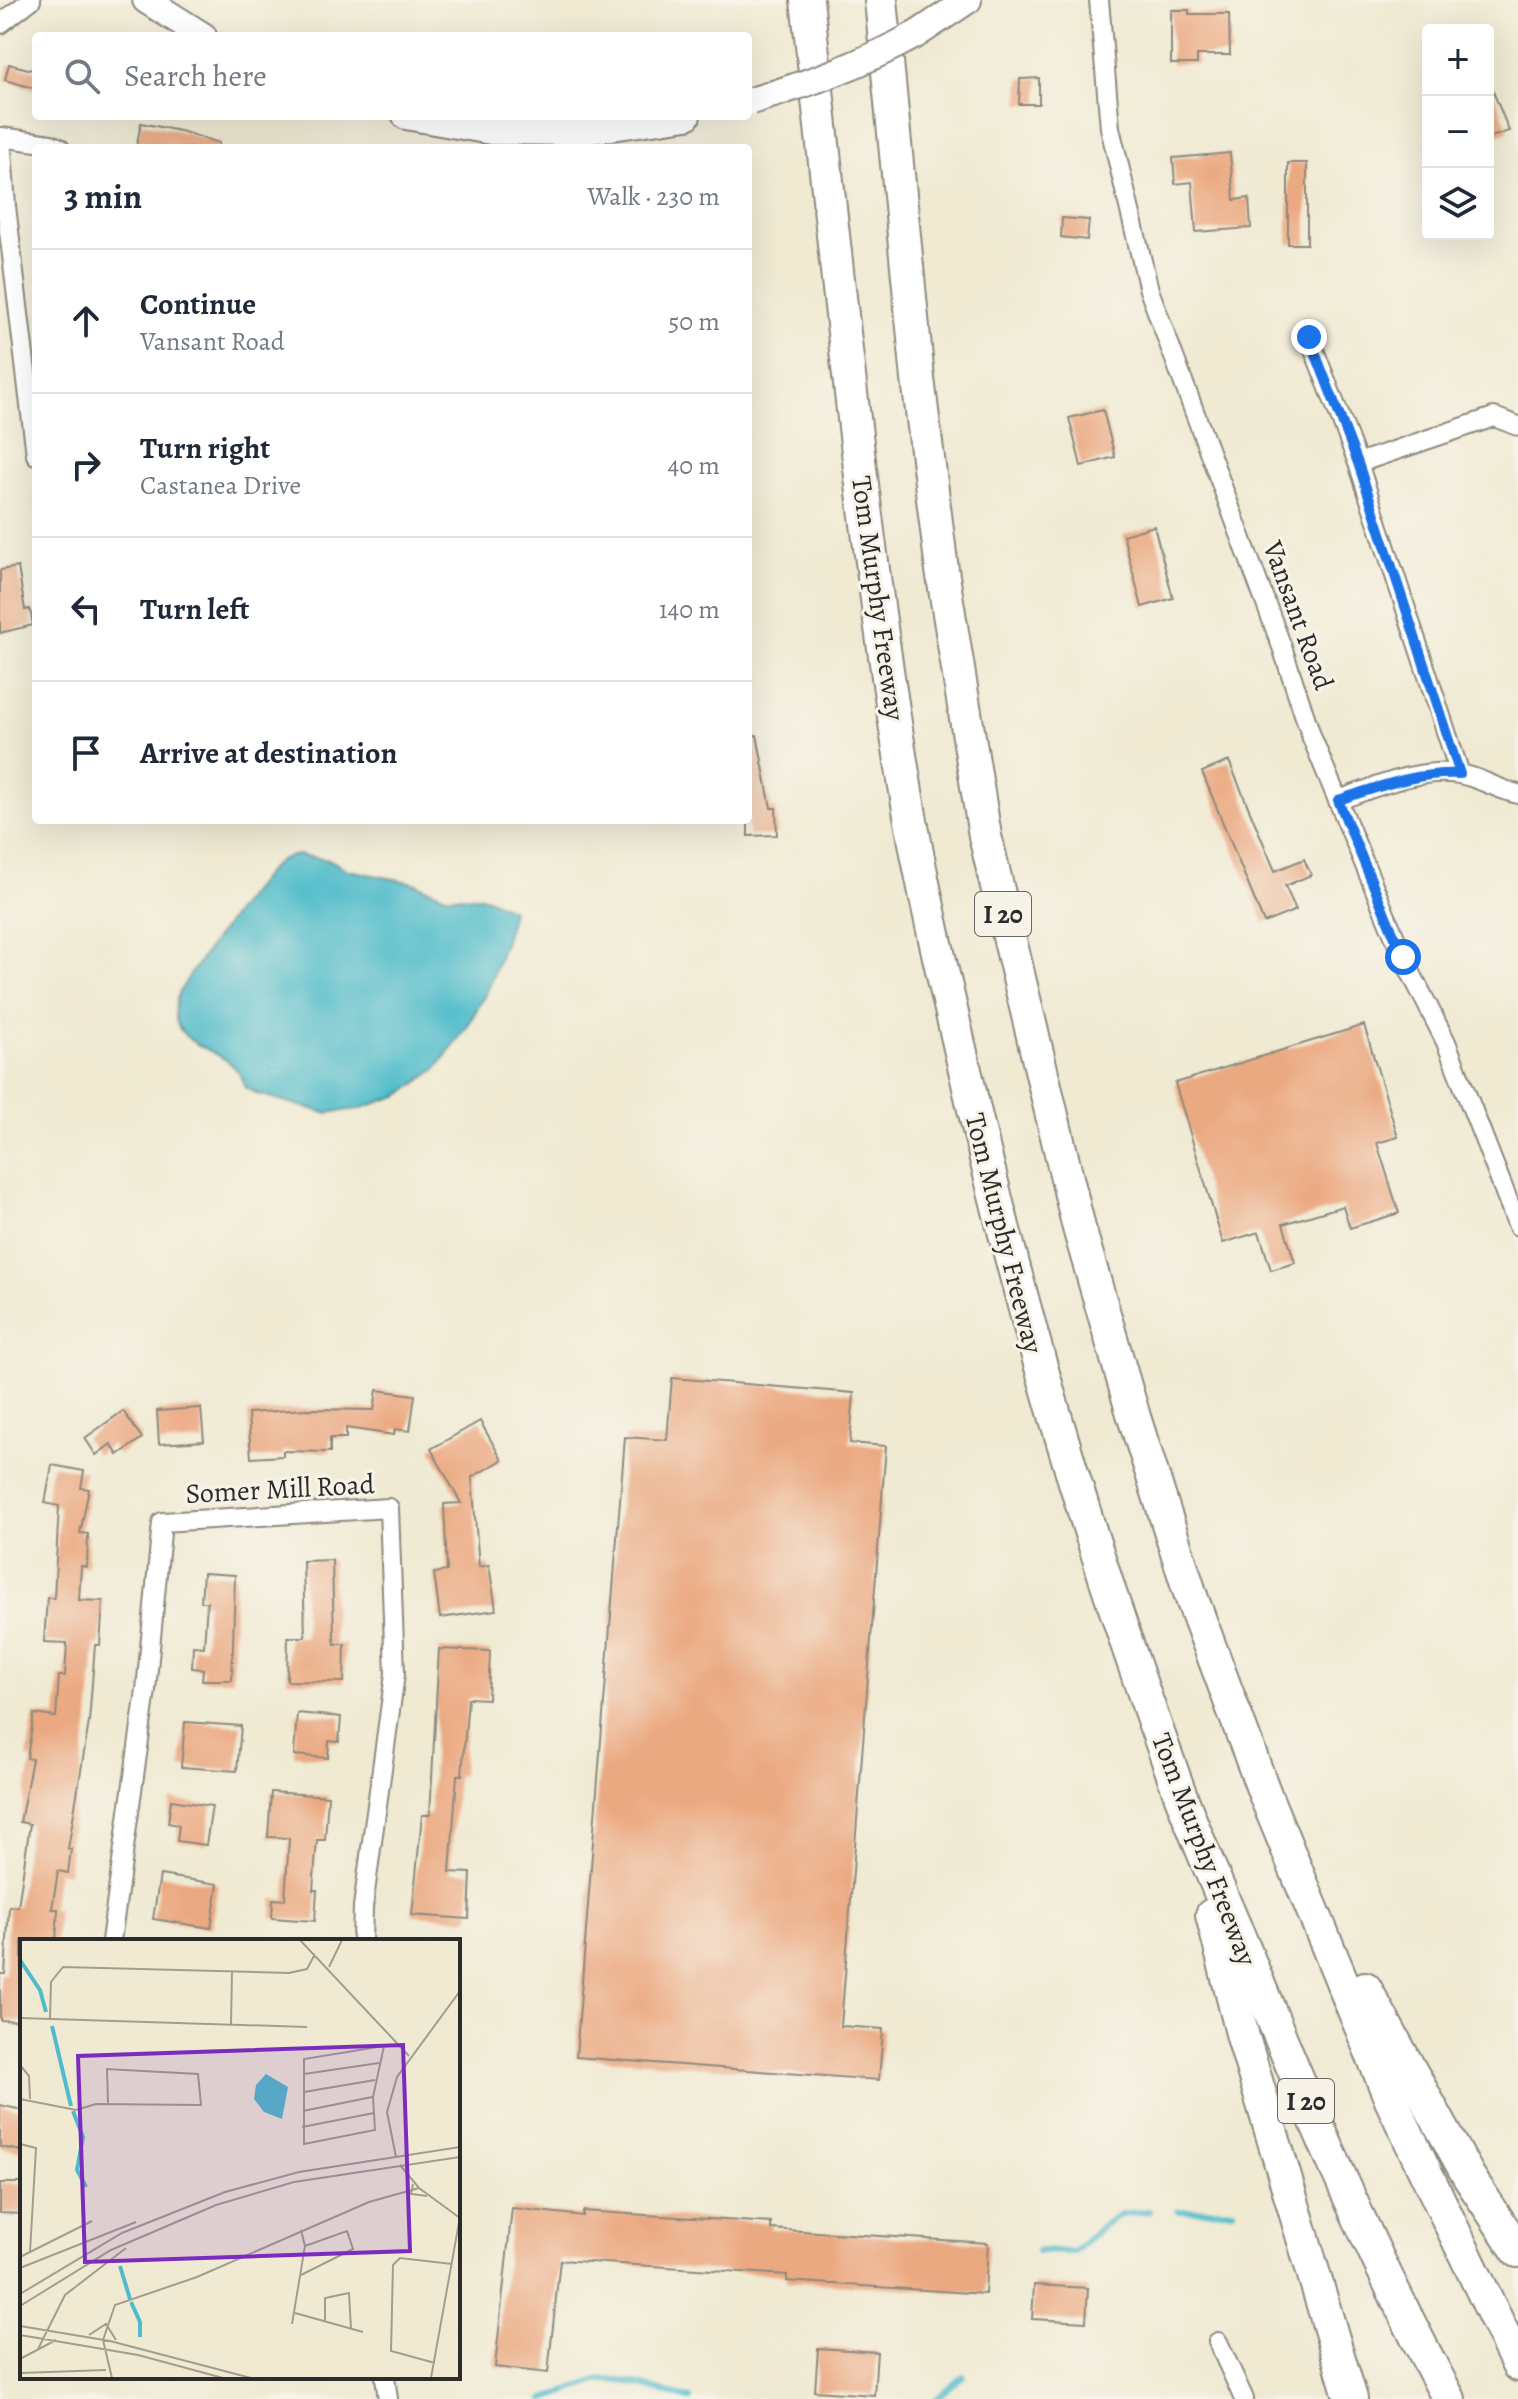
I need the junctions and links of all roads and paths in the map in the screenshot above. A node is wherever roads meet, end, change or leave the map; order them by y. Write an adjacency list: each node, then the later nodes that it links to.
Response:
1 (31, 0): 7 (street)
2 (146, 0): 8 (street)
3 (807, 0): 22 (highway, Tom Murphy Freeway / I 20)
4 (881, 0): 23 (highway, I 20)
5 (968, 0): 9 (street, bridge)
6 (1099, 0): 20 (street, Vansant Road)
7 (0, 24)
8 (197, 32)
9 (752, 101)
10 (429, 120): 11 (street)
11 (660, 120)
12 (0, 137): 13 (street); 15 (street)
13 (51, 144)
14 (1309, 337): 17 (street)
15 (32, 422)
16 (1518, 426): 17 (street)
17 (1358, 463): 18 (street)
18 (1460, 774): 19 (street); 20 (street)
19 (1518, 794)
20 (1338, 800): 21 (street, Vansant Road)
21 (1518, 1226)
22 (1181, 1796): 32 (highway); 33 (highway, Tom Murphy Freeway / I 20)
23 (1266, 1797): 26 (highway); 28 (highway, I 20)
24 (111, 1939): 25 (street, Somer Mill Road)
25 (362, 1939)
26 (1518, 2251)
27 (1218, 2342): 31 (street)
28 (1518, 2365)
29 (385, 2379): 30 (street)
30 (388, 2399)
31 (1244, 2399)
32 (1351, 2399)
33 (1449, 2399)

